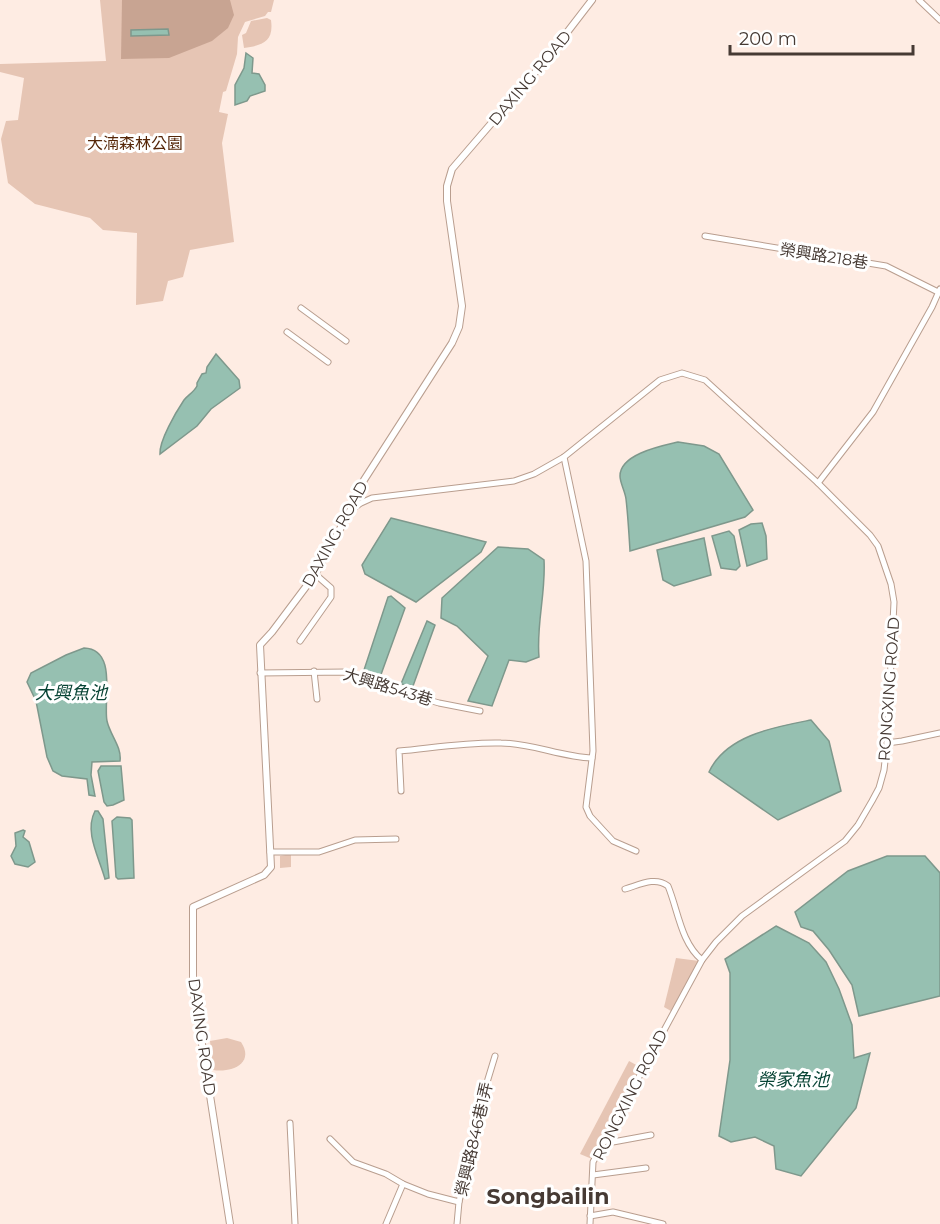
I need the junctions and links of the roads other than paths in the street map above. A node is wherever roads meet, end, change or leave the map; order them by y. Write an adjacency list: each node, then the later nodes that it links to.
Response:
1 (592, 0): 12 (street, DAXING ROAD)
2 (922, 3): 3 (street)
3 (940, 20)
4 (705, 236): 5 (street, 榮興路218巷)
5 (939, 291): 11 (street)
6 (301, 308): 8 (street)
7 (287, 332): 9 (street)
8 (346, 341)
9 (328, 362)
10 (564, 457): 11 (street, RONGXING ROAD); 12 (street, RONGXING ROAD); 21 (street)
11 (818, 483): 20 (street, RONGXING ROAD)
12 (350, 511): 13 (street, DAXING ROAD)
13 (315, 574): 14 (street); 16 (street, DAXING ROAD)
14 (300, 641)
15 (314, 671): 16 (street, 大興路543巷); 17 (street); 18 (street, 大興路543巷)
16 (260, 673): 25 (street, DAXING ROAD)
17 (317, 699)
18 (480, 711)
19 (940, 733): 20 (street)
20 (887, 743): 27 (street, RONGXING ROAD)
21 (592, 758): 22 (street); 24 (street)
22 (401, 792)
23 (396, 839): 25 (street)
24 (636, 851)
25 (270, 852): 38 (street, DAXING ROAD)
26 (625, 889): 27 (street)
27 (702, 960): 32 (street, RONGXING ROAD)
28 (495, 1056): 36 (street, 榮興路846巷1弄)
29 (290, 1123): 39 (street)
30 (651, 1135): 32 (street)
31 (330, 1139): 35 (street)
32 (603, 1141): 34 (street, RONGXING ROAD)
33 (645, 1168): 34 (street)
34 (593, 1175): 37 (street, RONGXING ROAD)
35 (403, 1184): 36 (street); 40 (street)
36 (459, 1202): 41 (street, 榮興路846巷1弄)
37 (590, 1216): 42 (street, RONGXING ROAD); 43 (street)
38 (230, 1224)
39 (295, 1224)
40 (386, 1224)
41 (457, 1224)
42 (590, 1224)
43 (663, 1224)

